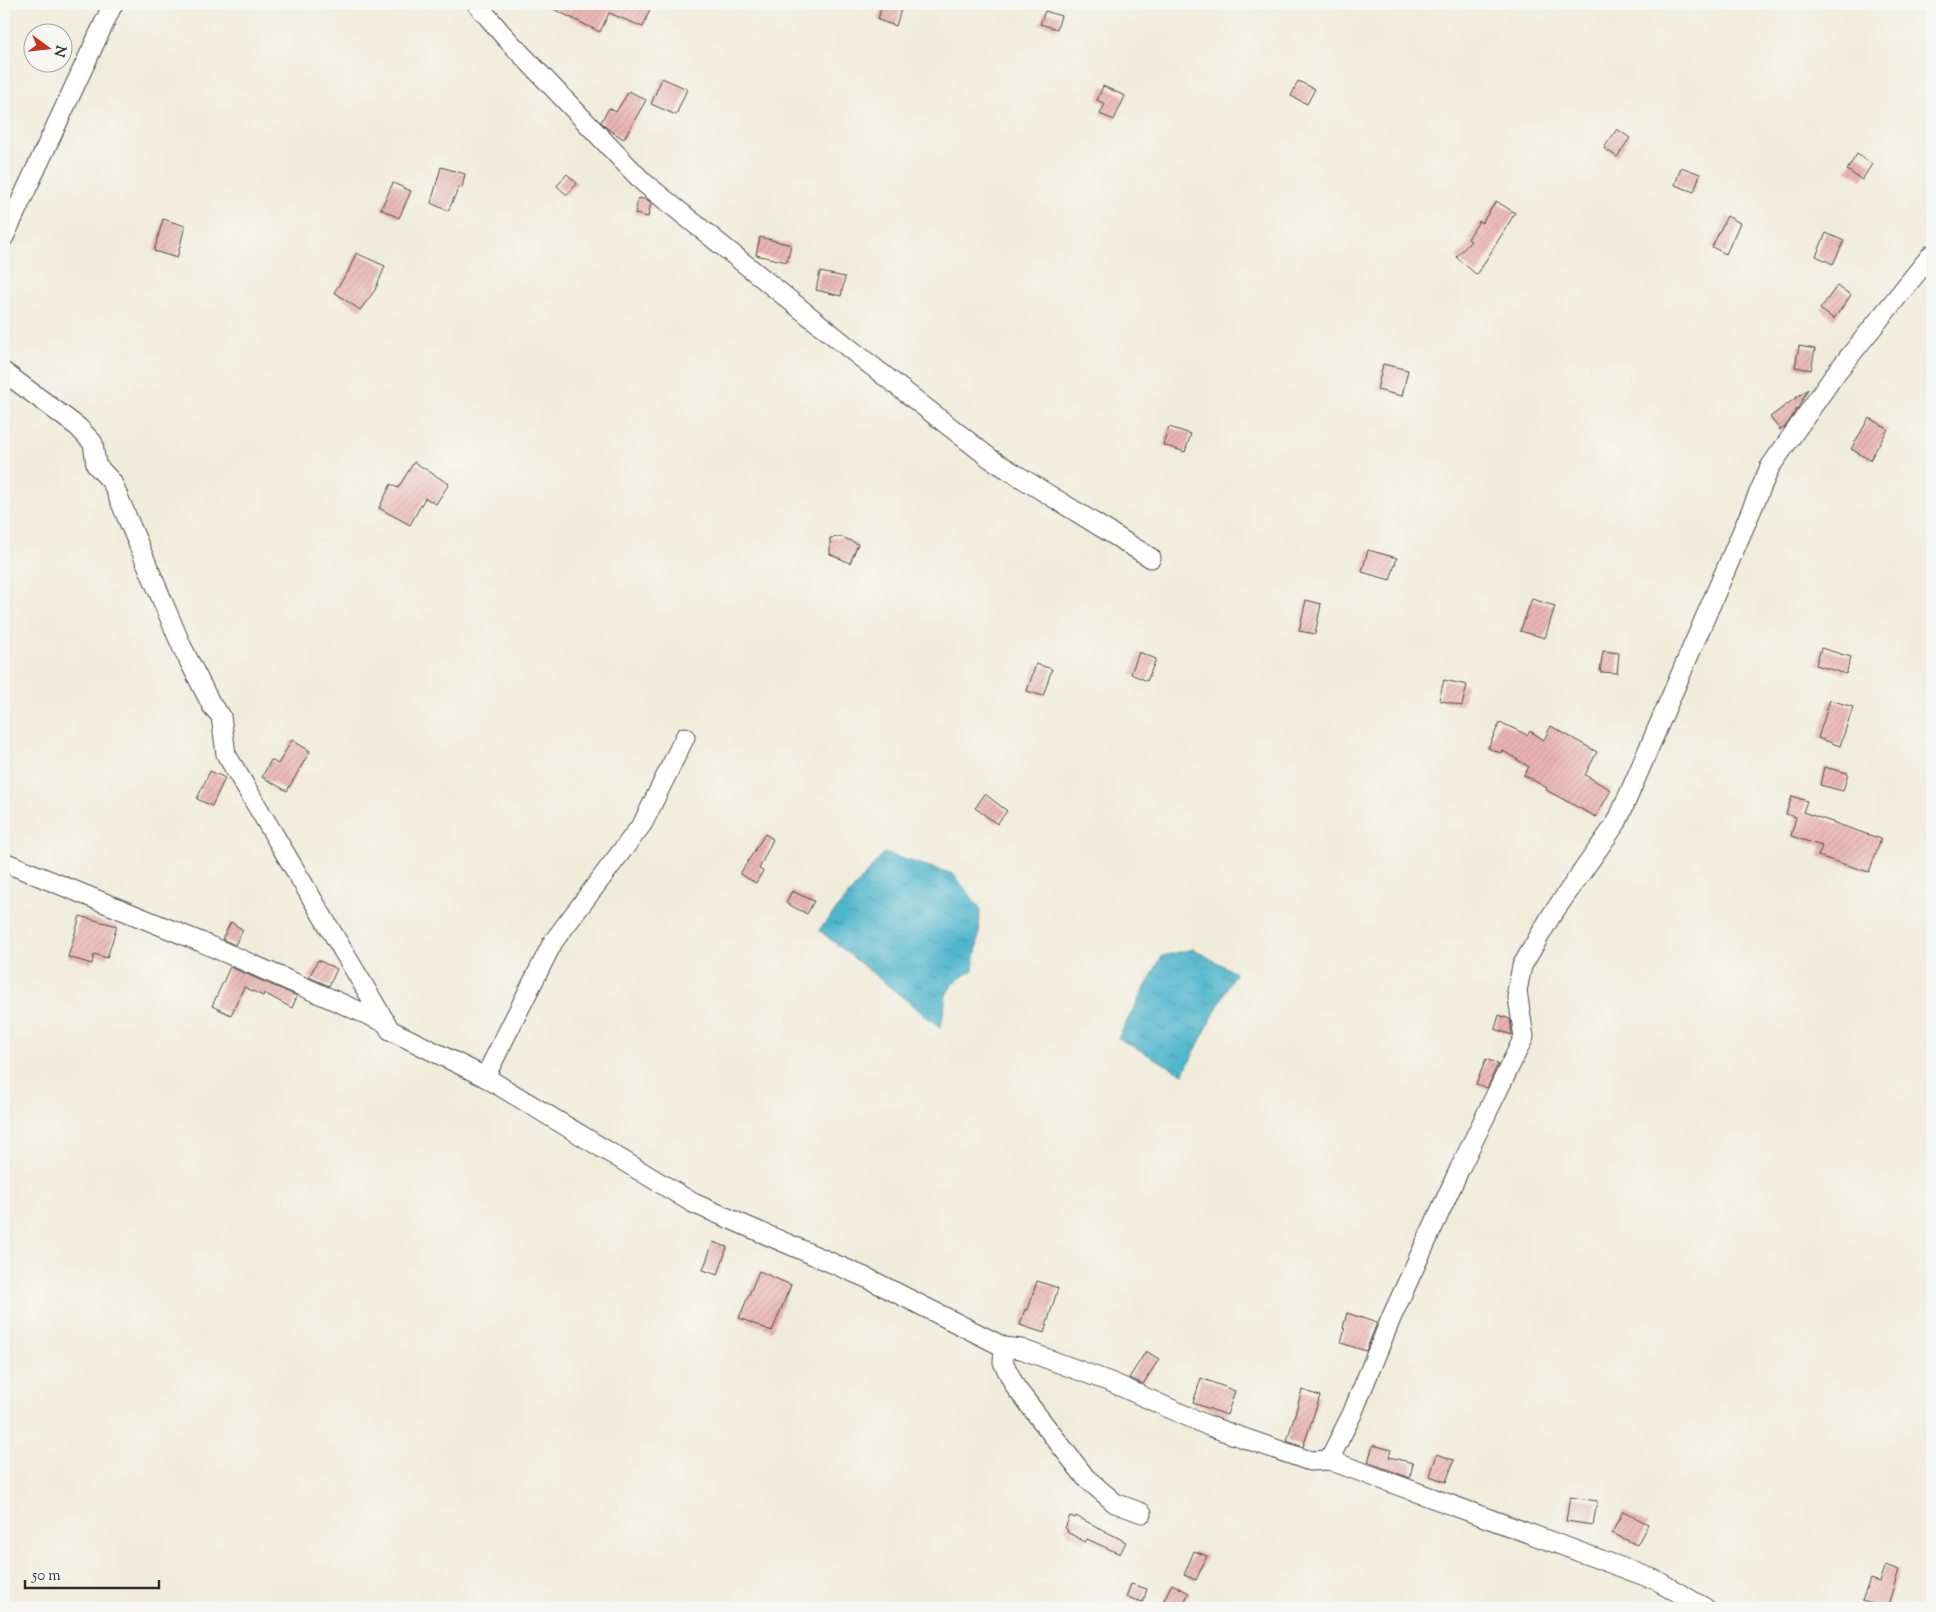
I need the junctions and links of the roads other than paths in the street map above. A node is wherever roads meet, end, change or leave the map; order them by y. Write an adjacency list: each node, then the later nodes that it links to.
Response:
1 (113, 4): 3 (street)
2 (477, 4): 6 (street)
3 (4, 237)
4 (1932, 254): 12 (street)
5 (4, 372): 9 (street)
6 (1152, 558)
7 (685, 737): 10 (street)
8 (4, 862): 9 (street)
9 (386, 1023): 10 (street)
10 (485, 1077): 11 (street)
11 (1004, 1347): 12 (street); 13 (street)
12 (1329, 1460): 14 (street)
13 (1142, 1513)
14 (1705, 1608)

